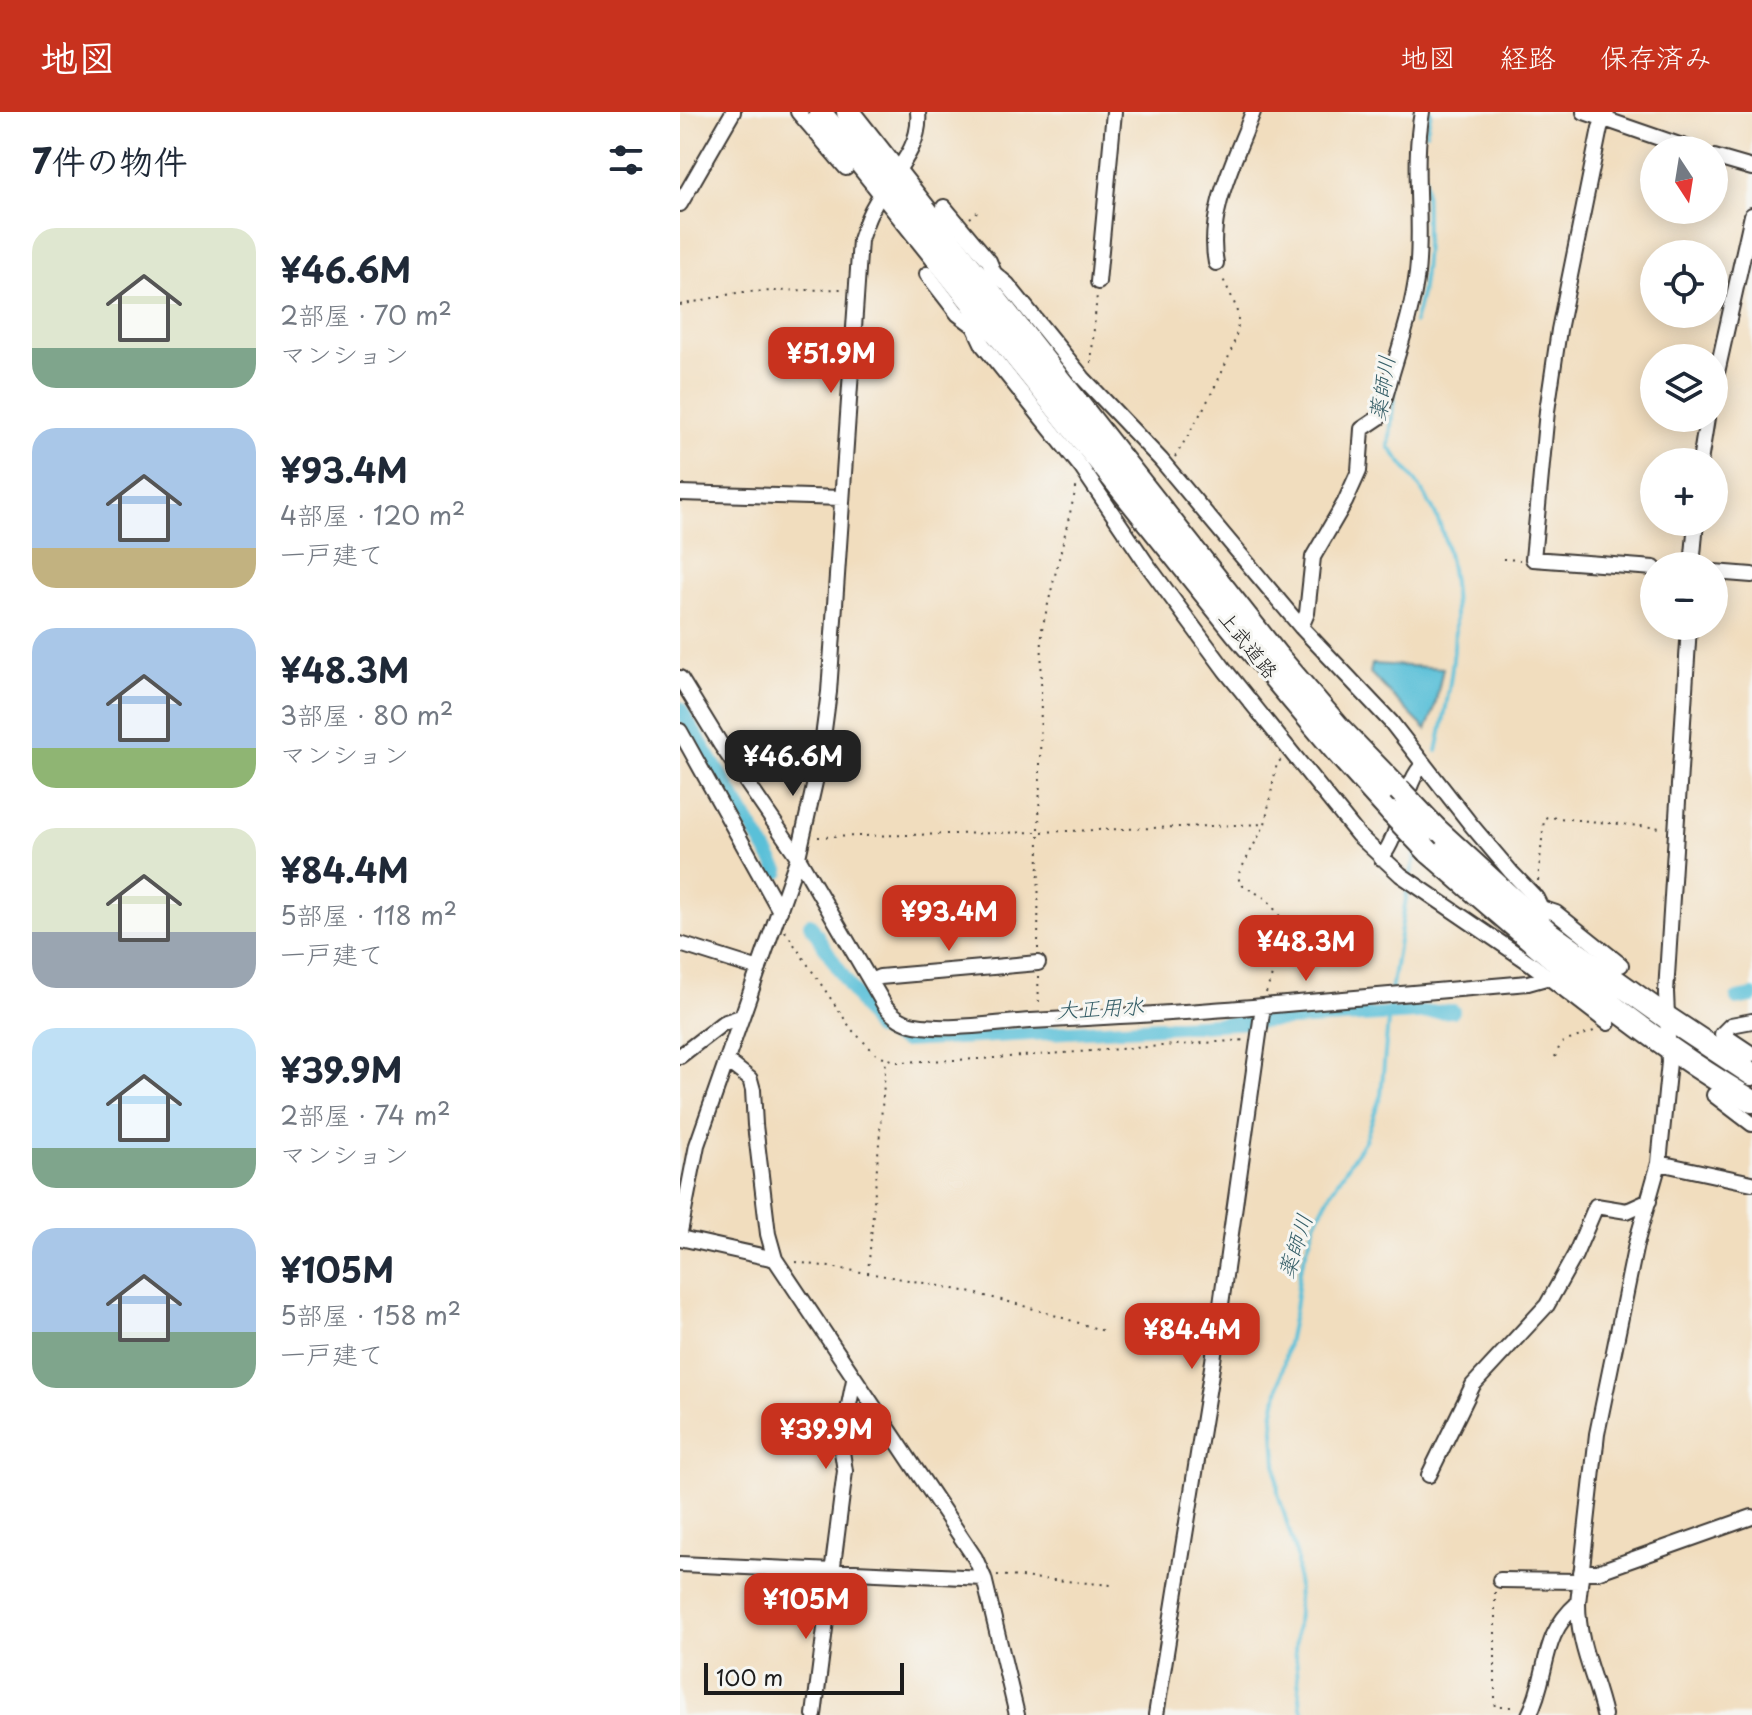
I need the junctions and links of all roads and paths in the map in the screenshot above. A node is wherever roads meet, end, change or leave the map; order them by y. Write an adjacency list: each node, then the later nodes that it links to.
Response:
1 (733, 112): 16 (street)
2 (798, 112): 13 (street)
3 (820, 112): 15 (highway, 上武道路)
4 (848, 112): 15 (highway, 上武道路)
5 (918, 112): 15 (street)
6 (1114, 112): 22 (street)
7 (1253, 112): 19 (street)
8 (1422, 112): 37 (street)
9 (1584, 112): 10 (street)
10 (1605, 116): 11 (street); 33 (street)
11 (1657, 136)
12 (1728, 161): 14 (street)
13 (846, 168)
14 (1752, 168)
15 (889, 183): 21 (highway, 上武道路); 23 (street); 25 (highway, 上武道路)
16 (680, 204)
17 (944, 207): 21 (street)
18 (1752, 215): 26 (street)
19 (1216, 263): 29 (path)
20 (927, 274): 25 (street)
21 (987, 276): 27 (street); 51 (highway, 上武道路, bridge)
22 (1098, 282): 27 (path)
23 (858, 289): 24 (path); 31 (street)
24 (680, 305)
25 (978, 321): 28 (street); 56 (highway, 上武道路, bridge)
26 (1723, 344)
27 (1083, 378): 29 (street)
28 (1081, 467): 41 (street); 45 (path)
29 (1168, 468): 37 (street)
30 (680, 493): 31 (street)
31 (842, 498): 46 (street)
32 (1503, 559): 33 (path)
33 (1533, 559): 34 (street)
34 (1640, 567)
35 (1728, 573): 36 (street)
36 (1752, 575)
37 (1301, 627): 42 (street)
38 (1688, 640): 44 (street)
39 (680, 678): 47 (street)
40 (680, 731): 50 (street)
41 (1290, 753): 43 (path); 48 (street)
42 (1424, 764): 48 (street); 49 (street)
43 (1265, 824): 45 (path); 58 (path)
44 (1677, 830): 49 (path); 60 (street)
45 (1039, 832): 46 (path); 53 (path)
46 (805, 834): 47 (street)
47 (798, 857): 50 (street); 57 (street)
48 (1381, 858): 56 (street)
49 (1530, 892): 51 (street)
50 (780, 911): 55 (street)
51 (1537, 913): 54 (street); 60 (highway, 上武道路)
52 (680, 944): 55 (street)
53 (1038, 963): 57 (street); 61 (path)
54 (1621, 965)
55 (759, 969): 59 (street)
56 (1556, 974): 58 (street); 63 (street); 65 (highway, 上武道路)
57 (871, 981): 61 (street)
58 (1262, 1009): 61 (street); 95 (street)
59 (741, 1017): 67 (street); 70 (street)
60 (1666, 1017): 65 (street); 71 (highway, 上武道路)
61 (1039, 1021)
62 (1752, 1021): 66 (street)
63 (1608, 1023)
64 (1581, 1036): 68 (path)
65 (1667, 1045): 73 (highway, 上武道路); 75 (street)
66 (1752, 1054)
67 (680, 1056)
68 (1555, 1057)
69 (886, 1059): 80 (path)
70 (727, 1061): 78 (street); 79 (street)
71 (1752, 1074)
72 (1714, 1095): 74 (street)
73 (1752, 1101)
74 (1752, 1124)
75 (1659, 1163): 76 (street); 77 (street)
76 (1752, 1183)
77 (1649, 1201): 83 (street); 87 (street)
78 (680, 1235): 79 (street)
79 (775, 1259): 80 (path); 82 (street)
80 (868, 1273): 81 (path)
81 (1107, 1332)
82 (854, 1380): 86 (street); 88 (street)
83 (1429, 1475)
84 (1752, 1517): 87 (street)
85 (680, 1564): 86 (street)
86 (834, 1572): 88 (street); 93 (street)
87 (1580, 1576): 89 (street); 91 (street)
88 (984, 1578): 90 (path); 94 (street)
89 (1500, 1580): 92 (path)
90 (1111, 1585)
91 (1578, 1603): 92 (street); 96 (street)
92 (1530, 1713)
93 (814, 1715)
94 (1017, 1715)
95 (1156, 1715)
96 (1604, 1715)

